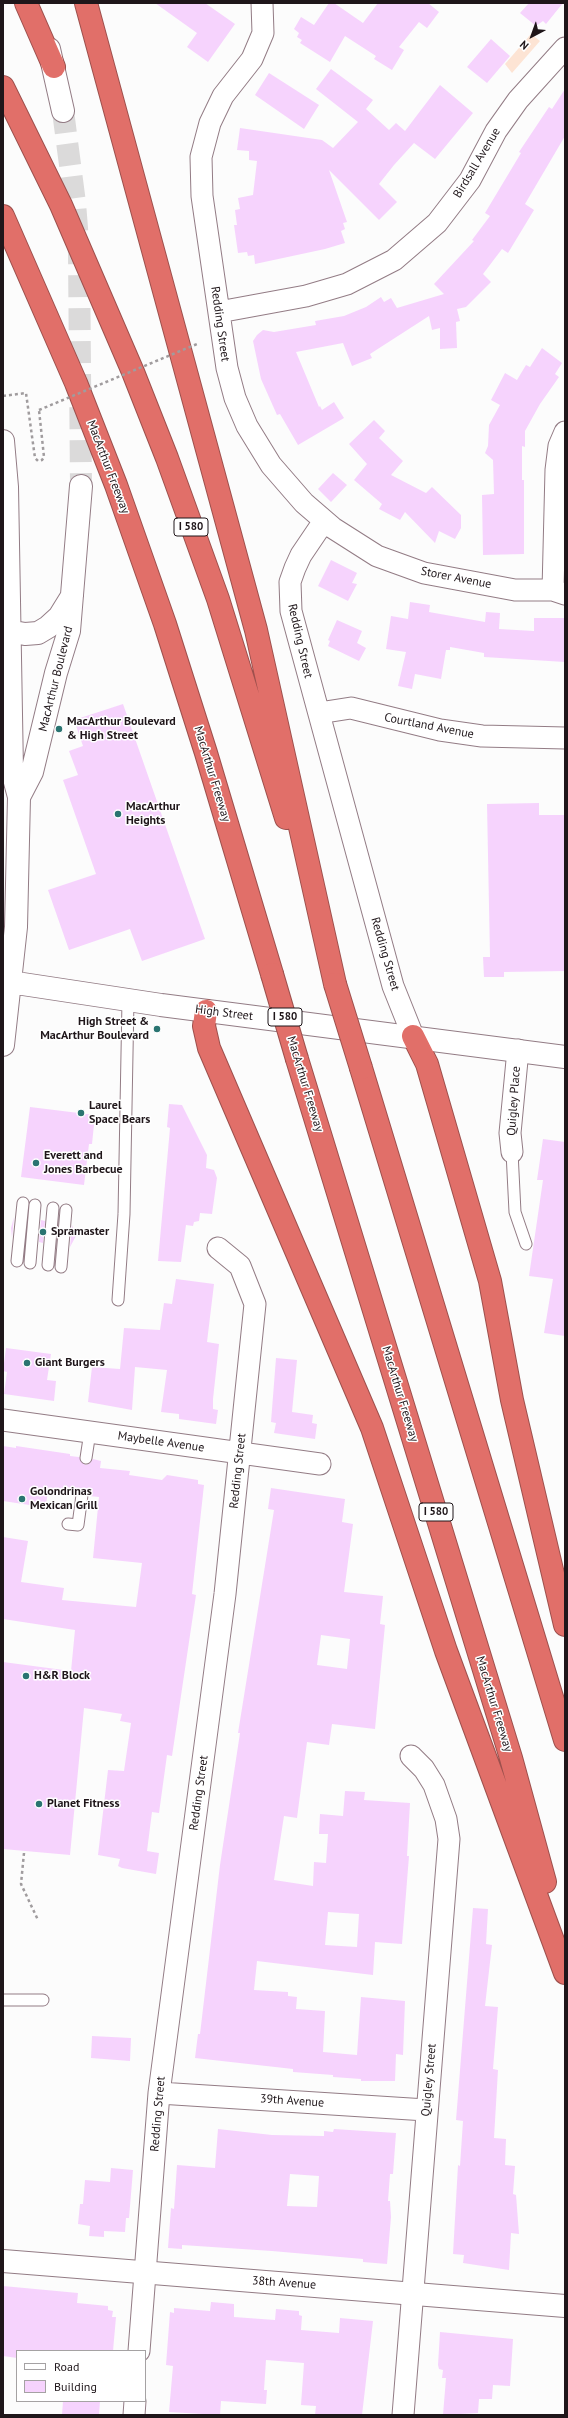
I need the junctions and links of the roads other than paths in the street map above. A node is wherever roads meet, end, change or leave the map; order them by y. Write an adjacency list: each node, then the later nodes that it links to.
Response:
1 (26, 3): 6 (highway)
2 (37, 3): 6 (main road)
3 (86, 3): 24 (highway)
4 (262, 3): 12 (street, Redding Street)
5 (565, 48): 12 (street, Birdsall Avenue)
6 (54, 67): 8 (main road)
7 (3, 87): 24 (highway, I 580)
8 (63, 111)
9 (3, 216): 11 (highway, MacArthur Freeway / I 580)
10 (3, 237): 11 (highway)
11 (37, 294): 53 (highway, MacArthur Freeway / I 580, bridge)
12 (218, 312): 16 (street, Redding Street)
13 (565, 432): 17 (street)
14 (3, 441): 19 (main road, MacArthur Boulevard)
15 (81, 486): 18 (main road, MacArthur Boulevard)
16 (324, 521): 17 (street, Storer Avenue); 20 (street, Redding Street)
17 (561, 589)
18 (73, 595): 19 (main road); 22 (main road, MacArthur Boulevard)
19 (8, 631): 22 (main road, MacArthur Boulevard)
20 (319, 713): 21 (street, Courtland Avenue); 27 (street, Redding Street)
21 (565, 738)
22 (19, 797): 23 (main road, MacArthur Boulevard)
23 (7, 982): 25 (main road, High Street); 28 (main road, MacArthur Boulevard)
24 (336, 984): 51 (highway, I 580, bridge)
25 (128, 1000): 26 (main road, High Street); 42 (lane)
26 (206, 1011): 27 (main road, High Street); 54 (highway)
27 (413, 1036): 29 (main road, High Street); 50 (highway)
28 (3, 1045)
29 (518, 1050): 30 (main road, High Street); 31 (street, Quigley Place)
30 (565, 1057)
31 (512, 1152): 36 (lane)
32 (23, 1204): 38 (lane)
33 (35, 1205): 39 (lane)
34 (53, 1208): 40 (lane)
35 (66, 1210): 41 (lane)
36 (526, 1244)
37 (218, 1248): 45 (street, Redding Street)
38 (17, 1261)
39 (30, 1263)
40 (48, 1265)
41 (61, 1267)
42 (118, 1300)
43 (3, 1420): 44 (street, Maybelle Avenue)
44 (90, 1432): 45 (street, Maybelle Avenue); 46 (lane)
45 (240, 1453): 47 (street, Maybelle Avenue); 57 (street, Redding Street)
46 (86, 1458)
47 (320, 1464)
48 (82, 1495): 49 (lane)
49 (68, 1524)
50 (565, 1625)
51 (565, 1740)
52 (411, 1756): 58 (street, Quigley Street)
53 (565, 1966)
54 (565, 1973)
55 (3, 2000): 56 (lane)
56 (43, 2000)
57 (159, 2093): 58 (street, 39th Avenue); 60 (street, Redding Street)
58 (426, 2110): 61 (street, Quigley Street)
59 (3, 2261): 60 (main road, 38th Avenue)
60 (146, 2272): 61 (main road, 38th Avenue); 63 (street, Redding Street)
61 (412, 2293): 62 (main road, 38th Avenue); 66 (street, Quigley Street)
62 (565, 2306)
63 (139, 2350)
64 (135, 2402): 65 (street)
65 (134, 2415)
66 (403, 2415)

